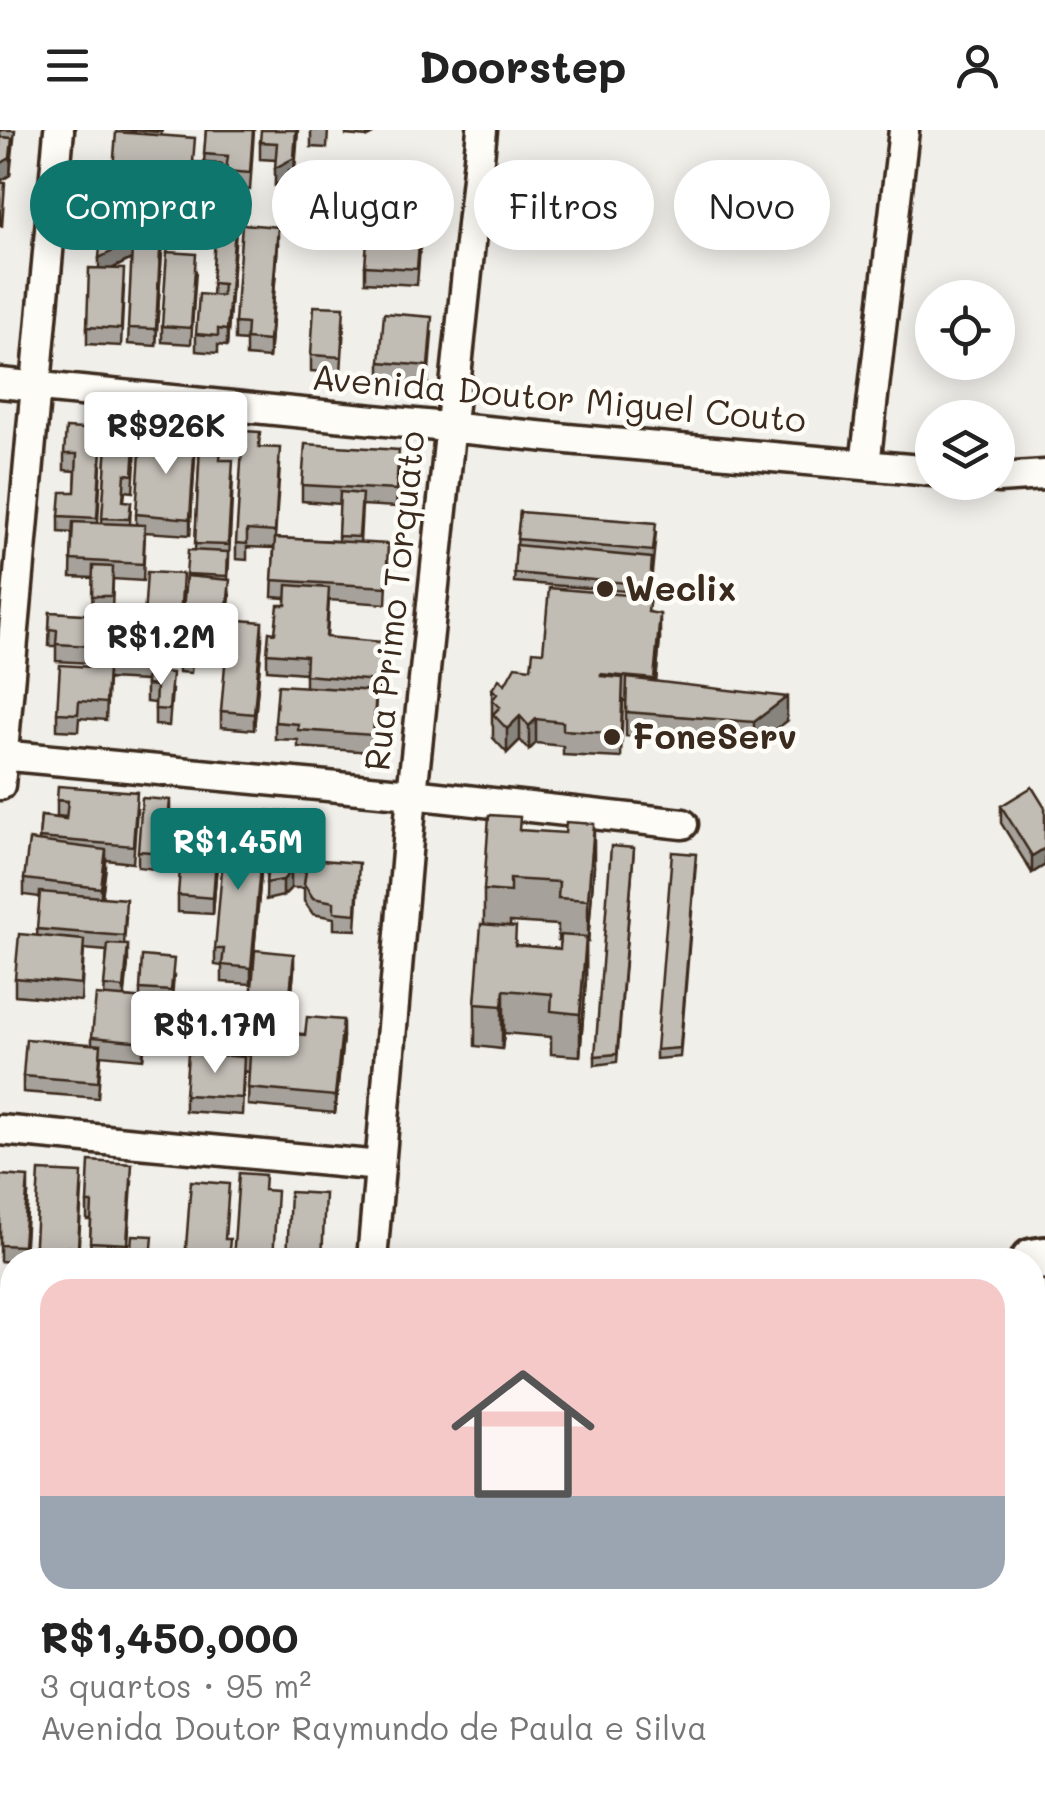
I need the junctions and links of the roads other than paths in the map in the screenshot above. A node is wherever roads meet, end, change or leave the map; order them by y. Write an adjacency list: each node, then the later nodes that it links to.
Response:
1 (59, 130): 5 (street)
2 (482, 130): 6 (street, Rua Primo Torquato)
3 (904, 130): 7 (street)
4 (0, 383): 5 (street, Avenida Doutor Miguel Couto)
5 (36, 386): 6 (street, Avenida Doutor Miguel Couto); 11 (street)
6 (451, 427): 7 (street, Avenida Doutor Miguel Couto); 13 (street, Rua Primo Torquato)
7 (864, 465): 8 (street, Avenida Doutor Miguel Couto)
8 (915, 470)
9 (1045, 475): 10 (street)
10 (1015, 477)
11 (1, 755): 12 (street); 13 (street)
12 (0, 786)
13 (412, 794): 14 (street); 16 (street, Rua Primo Torquato)
14 (683, 824)
15 (0, 1130): 16 (street)
16 (380, 1166): 17 (street, Rua Primo Torquato)
17 (373, 1248)

